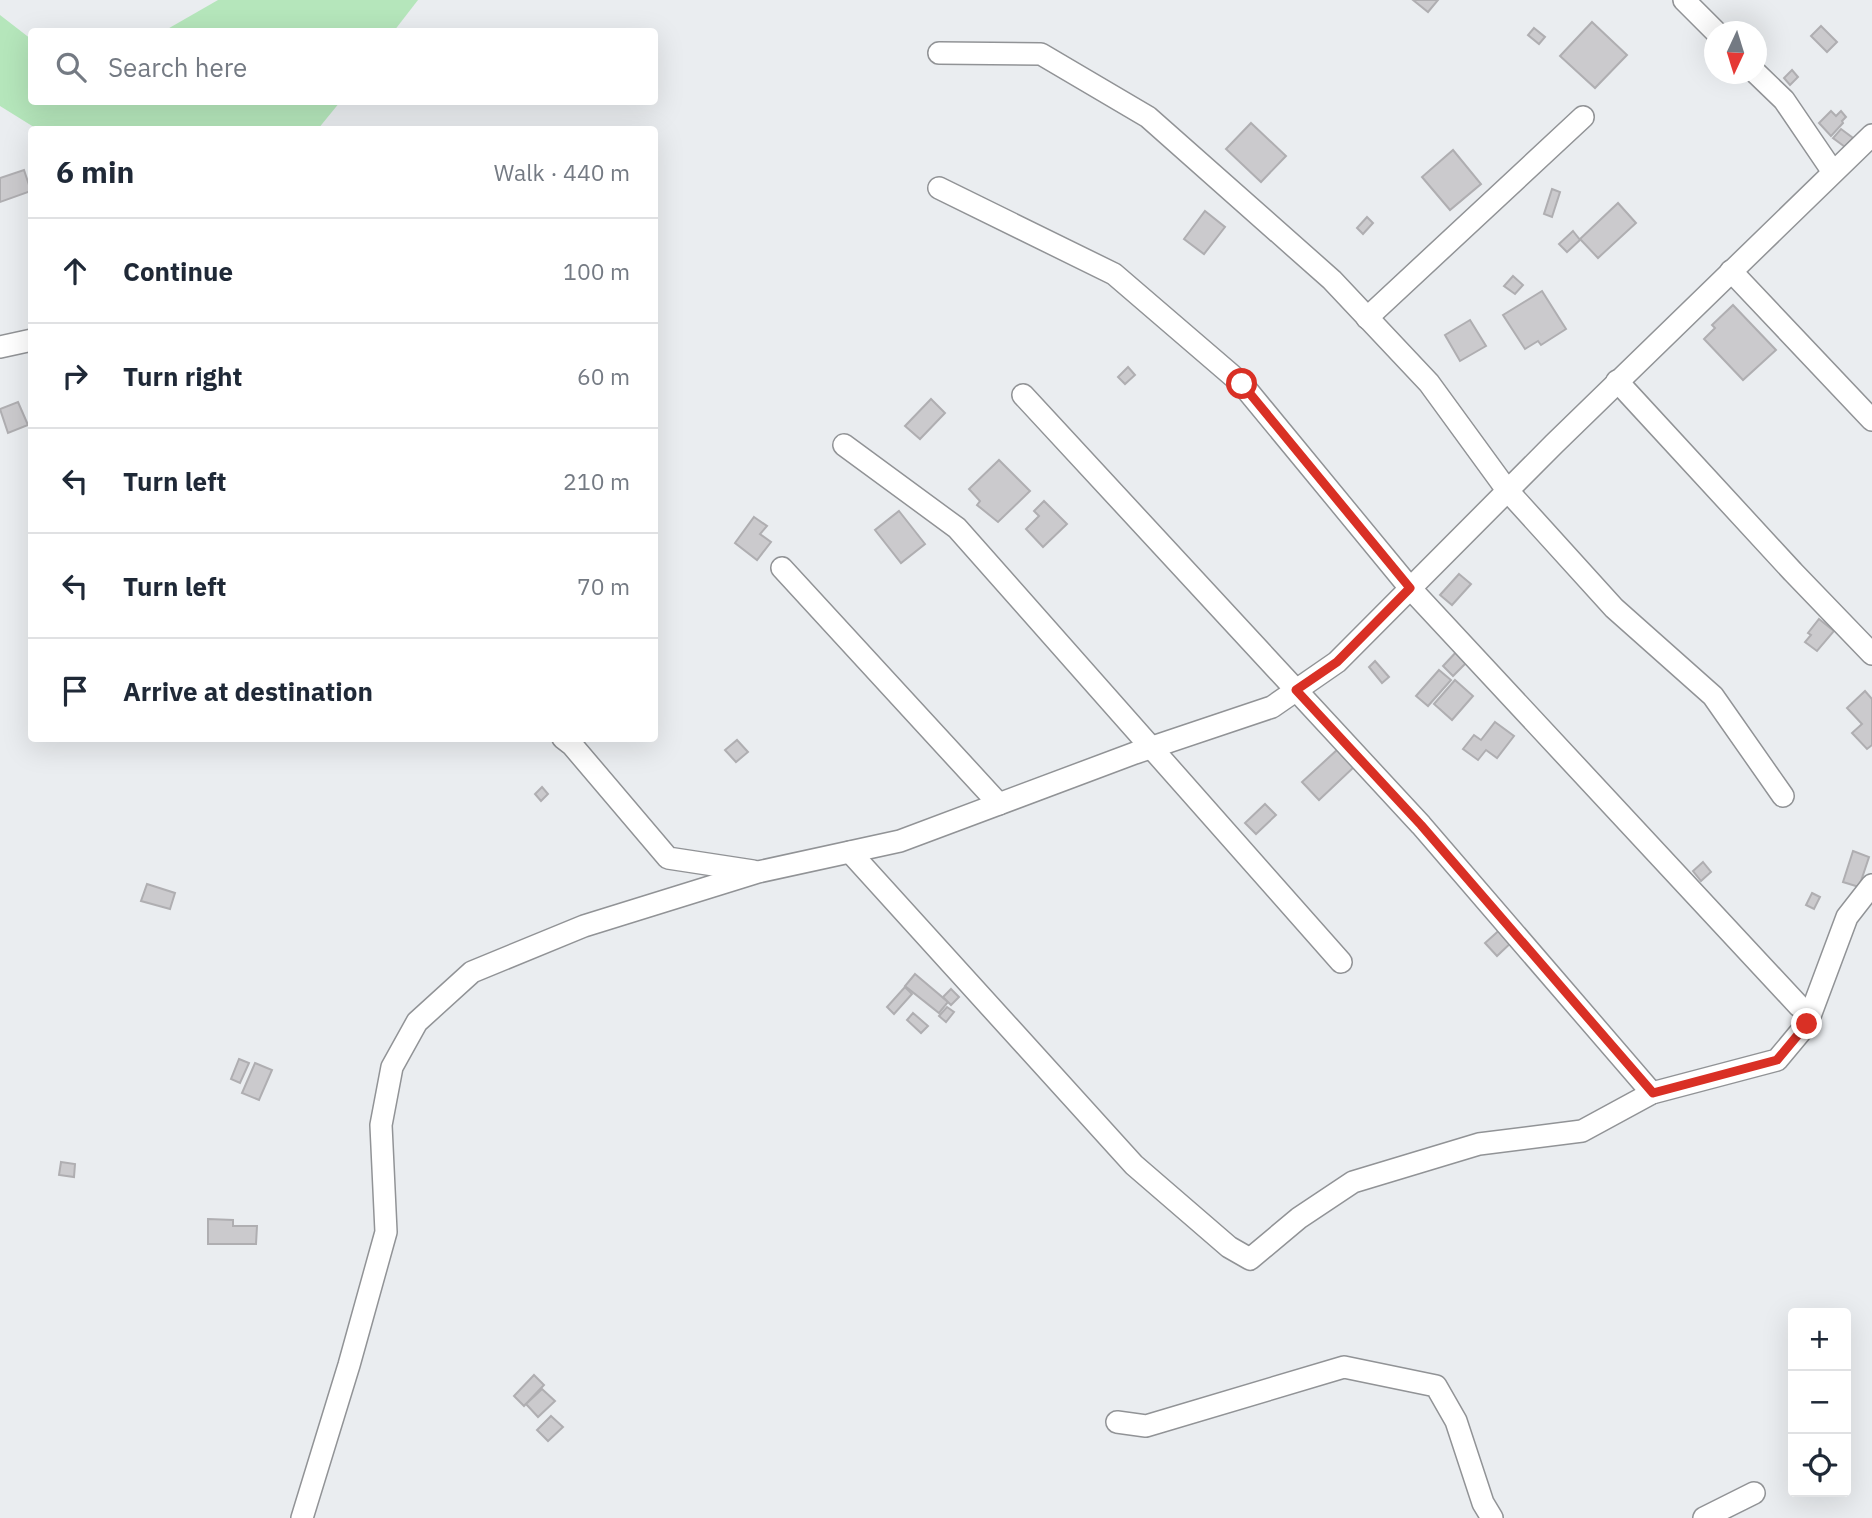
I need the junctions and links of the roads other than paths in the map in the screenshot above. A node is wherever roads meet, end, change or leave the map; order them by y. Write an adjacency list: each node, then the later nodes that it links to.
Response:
1 (1684, 0): 2 (street)
2 (1705, 21)
3 (939, 53): 10 (street)
4 (1767, 83): 7 (street)
5 (1583, 117): 10 (street)
6 (1872, 135): 7 (street)
7 (1833, 172): 9 (street)
8 (939, 188): 19 (street)
9 (1731, 271): 13 (street); 15 (street)
10 (1367, 318): 17 (street)
11 (28, 341): 12 (street)
12 (0, 346)
13 (1617, 381): 17 (street); 20 (street)
14 (1023, 395): 21 (street)
15 (1872, 420)
16 (844, 445): 23 (street)
17 (1507, 490): 19 (street); 24 (street)
18 (782, 568): 25 (street)
19 (1410, 588): 21 (street); 30 (street)
20 (1872, 654)
21 (1296, 690): 23 (street); 31 (street)
22 (568, 742): 27 (street)
23 (1149, 748): 25 (street); 29 (street)
24 (1783, 796)
25 (999, 804): 26 (street)
26 (850, 852): 27 (street); 31 (street)
27 (758, 872): 34 (street)
28 (1872, 884): 31 (street)
29 (1340, 962)
30 (1799, 1006)
31 (1653, 1093)
32 (1116, 1422): 35 (street)
33 (1754, 1493): 36 (street)
34 (302, 1518)
35 (1492, 1518)
36 (1704, 1518)

